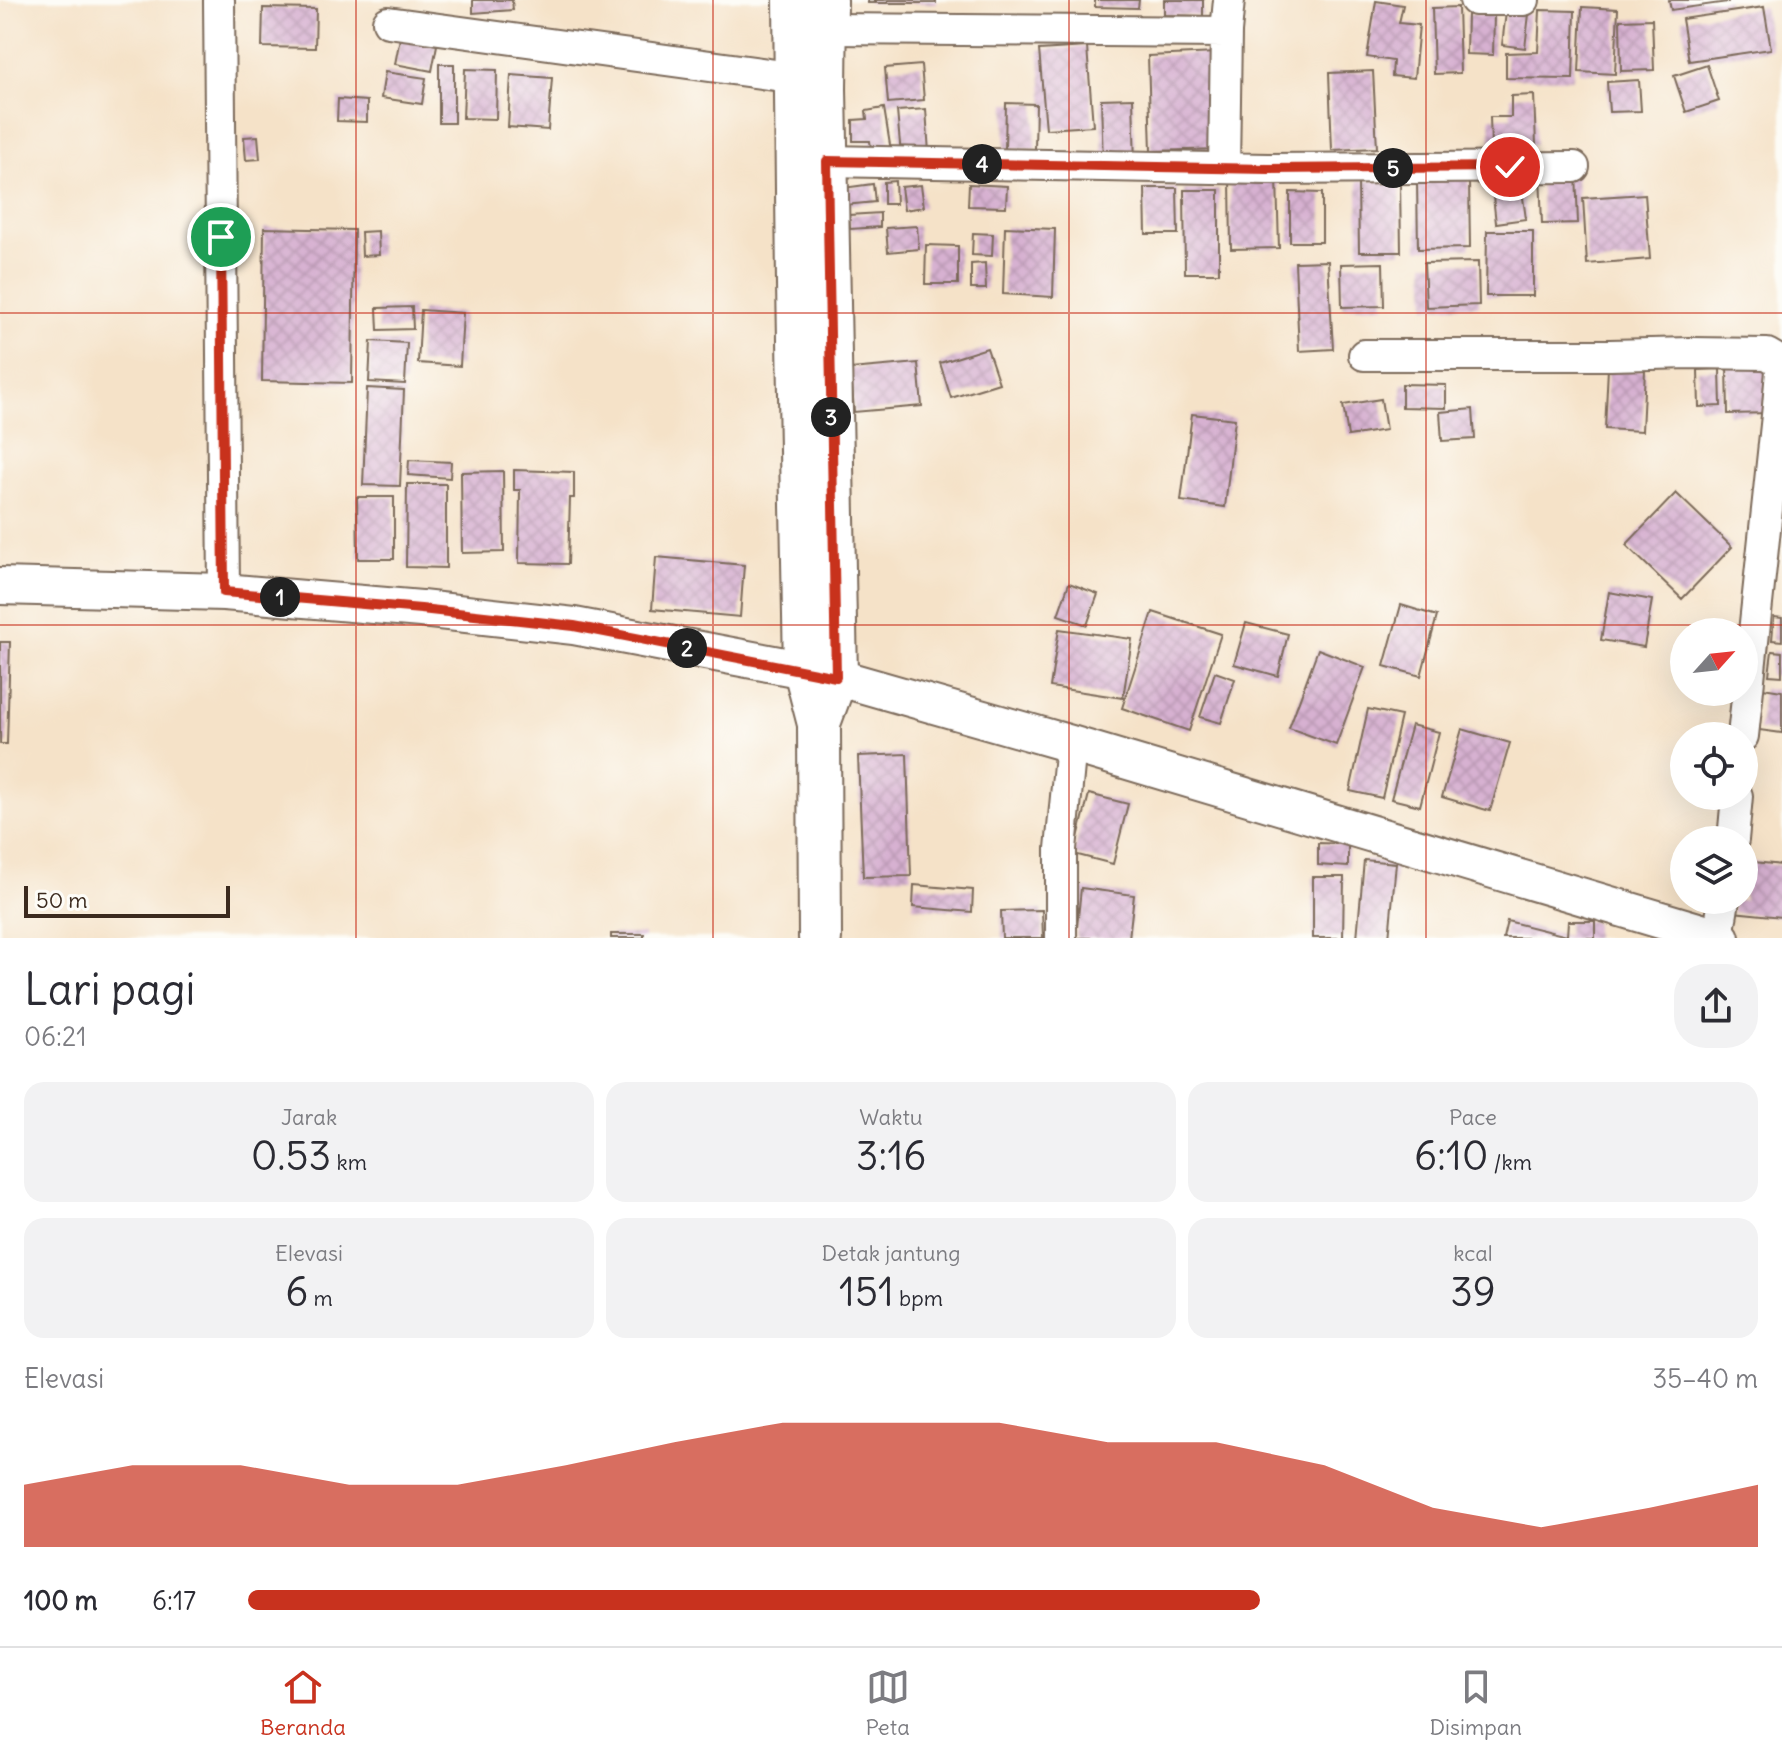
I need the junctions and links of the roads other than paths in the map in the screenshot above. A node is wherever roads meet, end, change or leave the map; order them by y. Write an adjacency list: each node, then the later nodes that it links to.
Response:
1 (219, 0): 15 (street)
2 (795, 0): 9 (main road)
3 (1229, 0): 8 (street)
4 (1475, 0): 5 (street)
5 (1524, 0)
6 (826, 14): 8 (street); 10 (main road)
7 (388, 22): 9 (street)
8 (1226, 32): 12 (street)
9 (797, 78): 16 (main road)
10 (827, 161): 12 (street); 16 (main road)
11 (1574, 167): 12 (street)
12 (1224, 168)
13 (1364, 355): 17 (street)
14 (0, 586): 15 (street)
15 (224, 592): 16 (street)
16 (821, 673): 18 (street); 20 (main road)
17 (1744, 722)
18 (1071, 744): 21 (street); 22 (street)
19 (1722, 914): 22 (street)
20 (820, 938)
21 (1061, 938)
22 (1719, 938)

